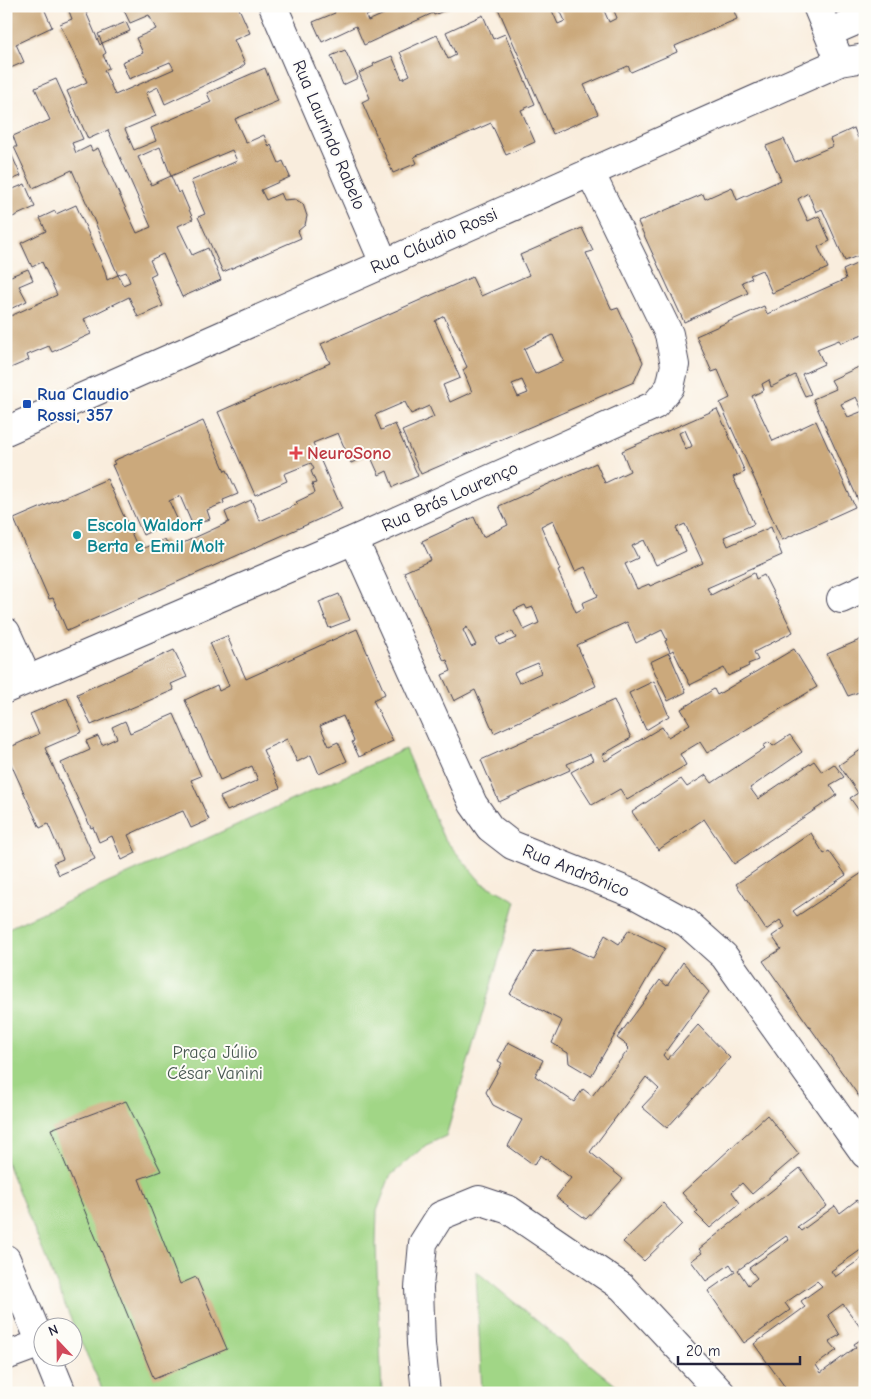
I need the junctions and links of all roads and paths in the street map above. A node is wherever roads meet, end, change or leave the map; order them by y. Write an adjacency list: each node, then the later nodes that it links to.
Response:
1 (274, 6): 7 (street, Rua Laurindo Rabelo)
2 (817, 6): 4 (street)
3 (865, 17): 4 (street)
4 (828, 33): 5 (street)
5 (853, 60): 6 (street, Rua Cláudio Rossi)
6 (590, 172): 7 (street, Rua Cláudio Rossi); 9 (street, Rua Brás Lourenço)
7 (384, 263): 8 (street, Rua Cláudio Rossi)
8 (6, 431)
9 (354, 540): 11 (street, Rua Brás Lourenço); 12 (street, Rua Andrônico)
10 (6, 632): 11 (street)
11 (17, 684)
12 (865, 1154)
13 (6, 1259): 14 (street)
14 (32, 1321)
15 (32, 1351): 16 (street)
16 (6, 1356)
17 (51, 1366): 18 (street)
18 (62, 1393)
19 (426, 1393): 20 (street)
20 (721, 1393)

